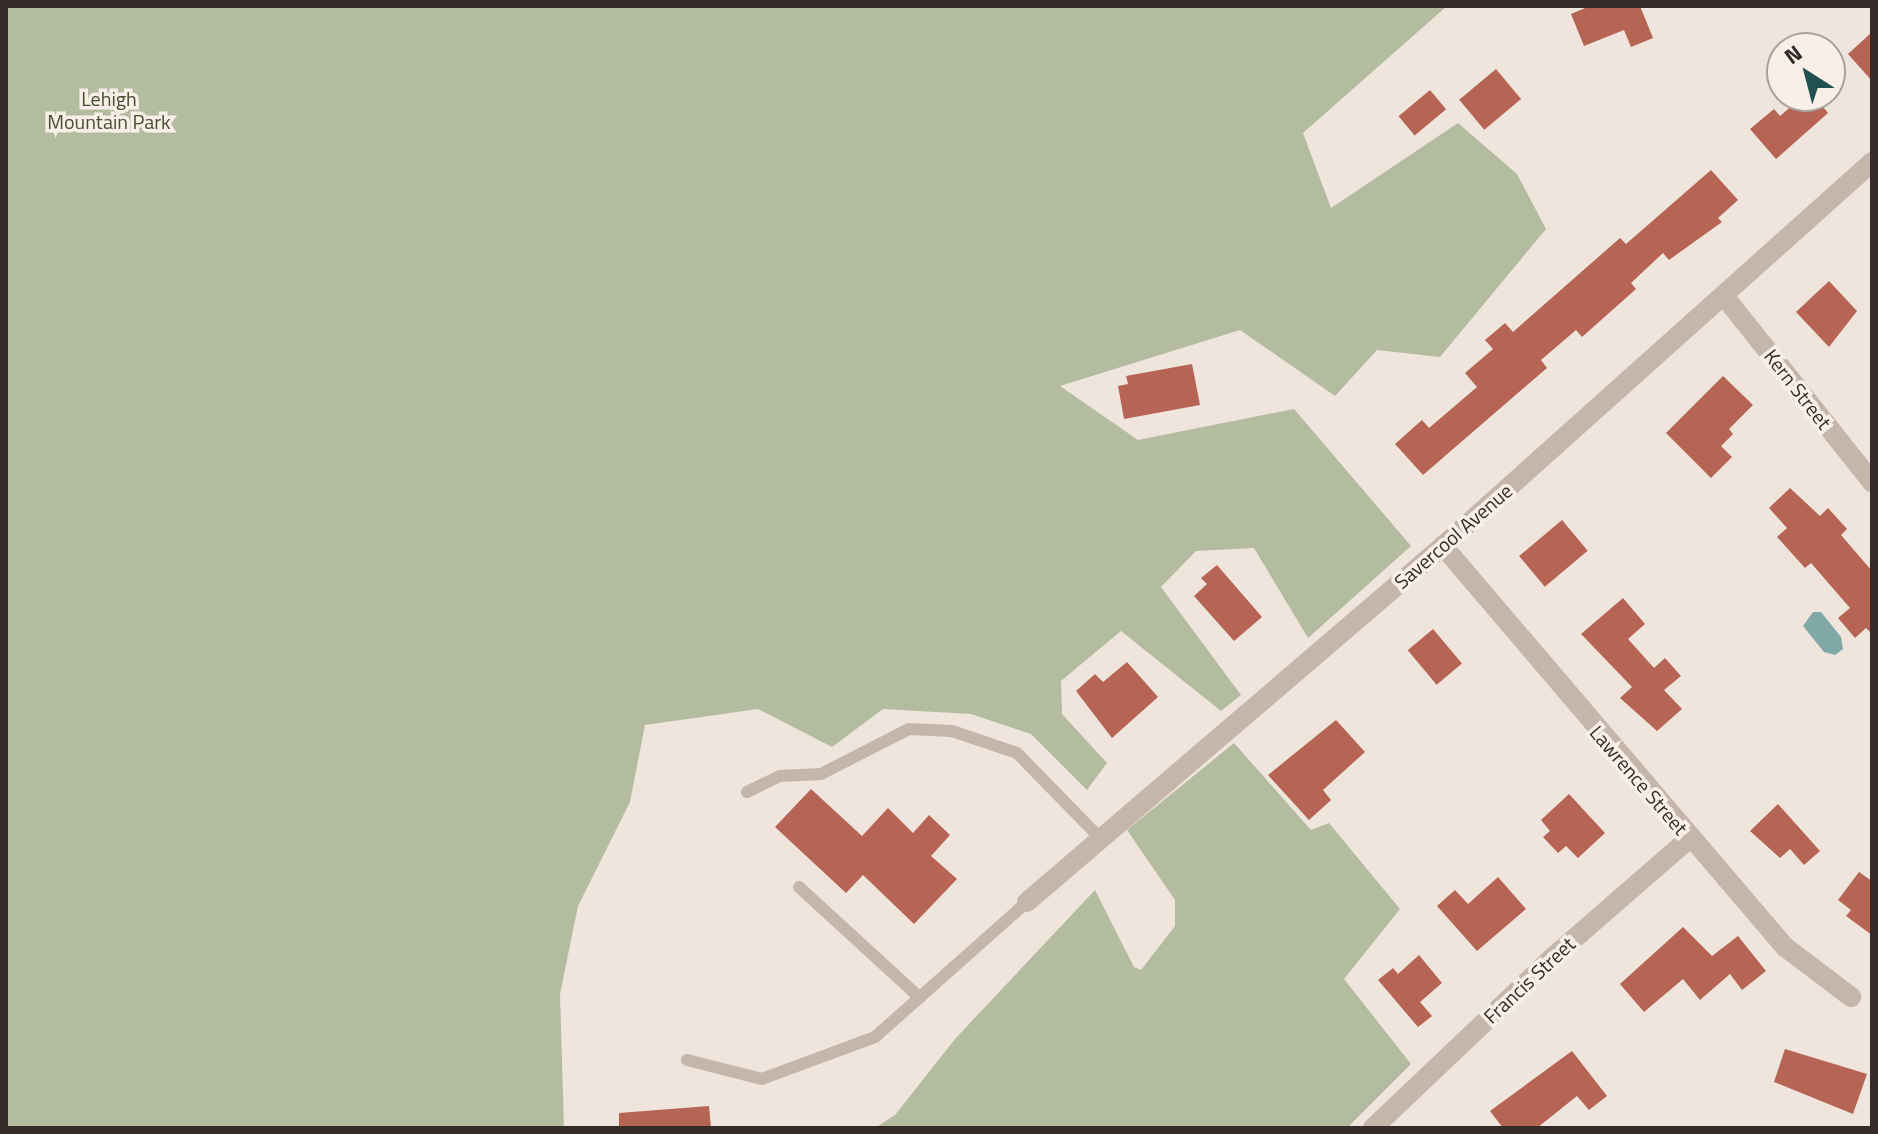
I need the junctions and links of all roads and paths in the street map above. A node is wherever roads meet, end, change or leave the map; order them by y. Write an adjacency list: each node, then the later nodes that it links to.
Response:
1 (1872, 162): 2 (street, Savercool Avenue)
2 (1724, 296): 3 (street, Kern Street); 4 (street, Savercool Avenue)
3 (1872, 482)
4 (1443, 546): 6 (street, Lawrence Street); 7 (street, Savercool Avenue)
5 (747, 792): 7 (lane)
6 (1690, 838): 10 (street, Lawrence Street); 13 (street, Francis Street)
7 (1101, 839): 9 (street, Savercool Avenue)
8 (799, 887): 11 (lane)
9 (1027, 902): 11 (lane)
10 (1851, 997)
11 (920, 998): 12 (lane)
12 (687, 1060)
13 (1373, 1128)

